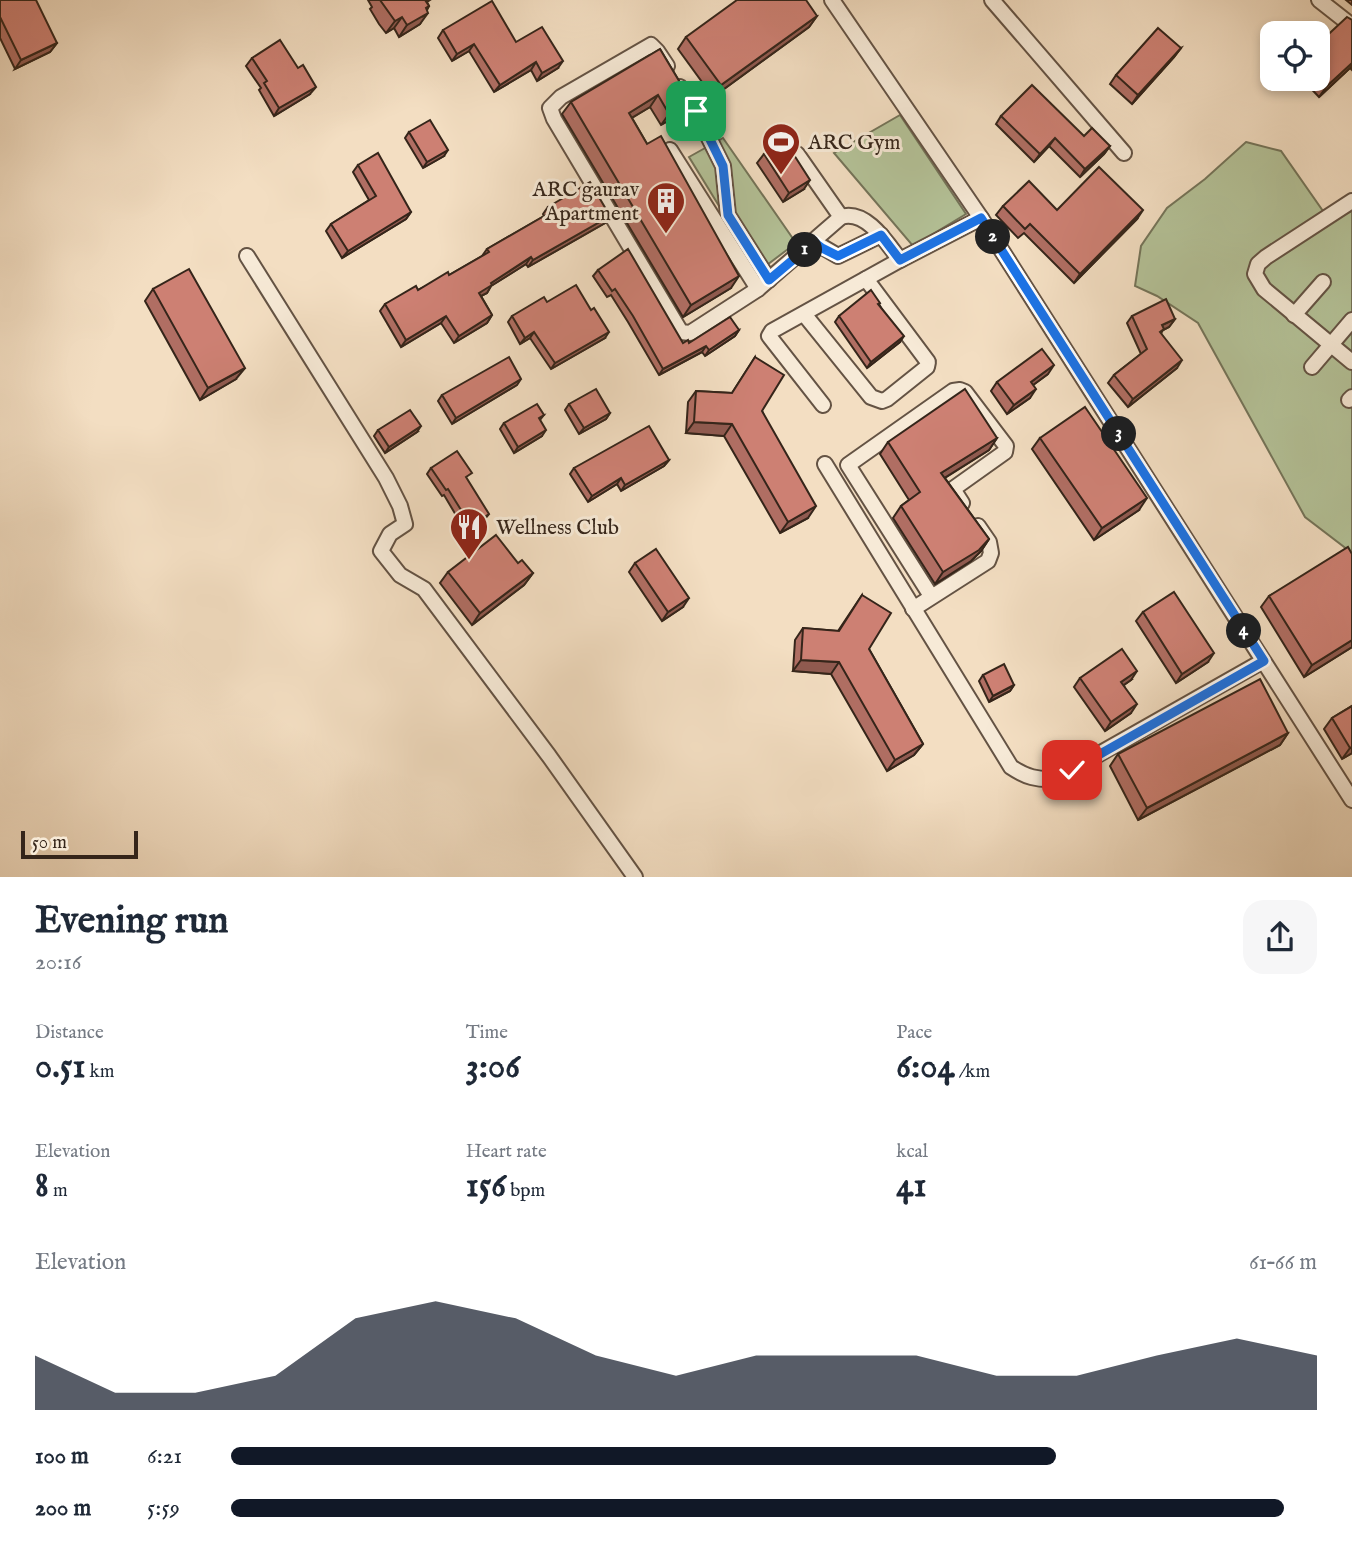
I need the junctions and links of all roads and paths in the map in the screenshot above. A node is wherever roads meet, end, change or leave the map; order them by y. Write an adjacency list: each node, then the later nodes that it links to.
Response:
1 (832, 0): 10 (street)
2 (992, 0): 6 (street)
3 (1319, 0): 4 (street)
4 (1352, 26)
5 (670, 150): 17 (street)
6 (1124, 153)
7 (797, 154): 9 (street)
8 (1352, 201): 19 (street)
9 (841, 217): 11 (street); 12 (street)
10 (981, 218): 14 (street); 28 (street)
11 (881, 235): 12 (street); 14 (street)
12 (814, 242): 17 (street)
13 (247, 256): 30 (street)
14 (900, 260): 15 (street)
15 (866, 279): 18 (street); 18 (street)
16 (1323, 282): 19 (street)
17 (763, 284): 17 (street)
18 (804, 314): 24 (street)
19 (1294, 315): 21 (street)
20 (1352, 320): 21 (street)
21 (1330, 345): 22 (street); 23 (street)
22 (1352, 362)
23 (1312, 367)
24 (823, 405)
25 (825, 464): 27 (street)
26 (931, 596): 26 (street); 27 (street)
27 (913, 609): 28 (street)
28 (1264, 661): 29 (street)
29 (1352, 800)
30 (635, 877)

